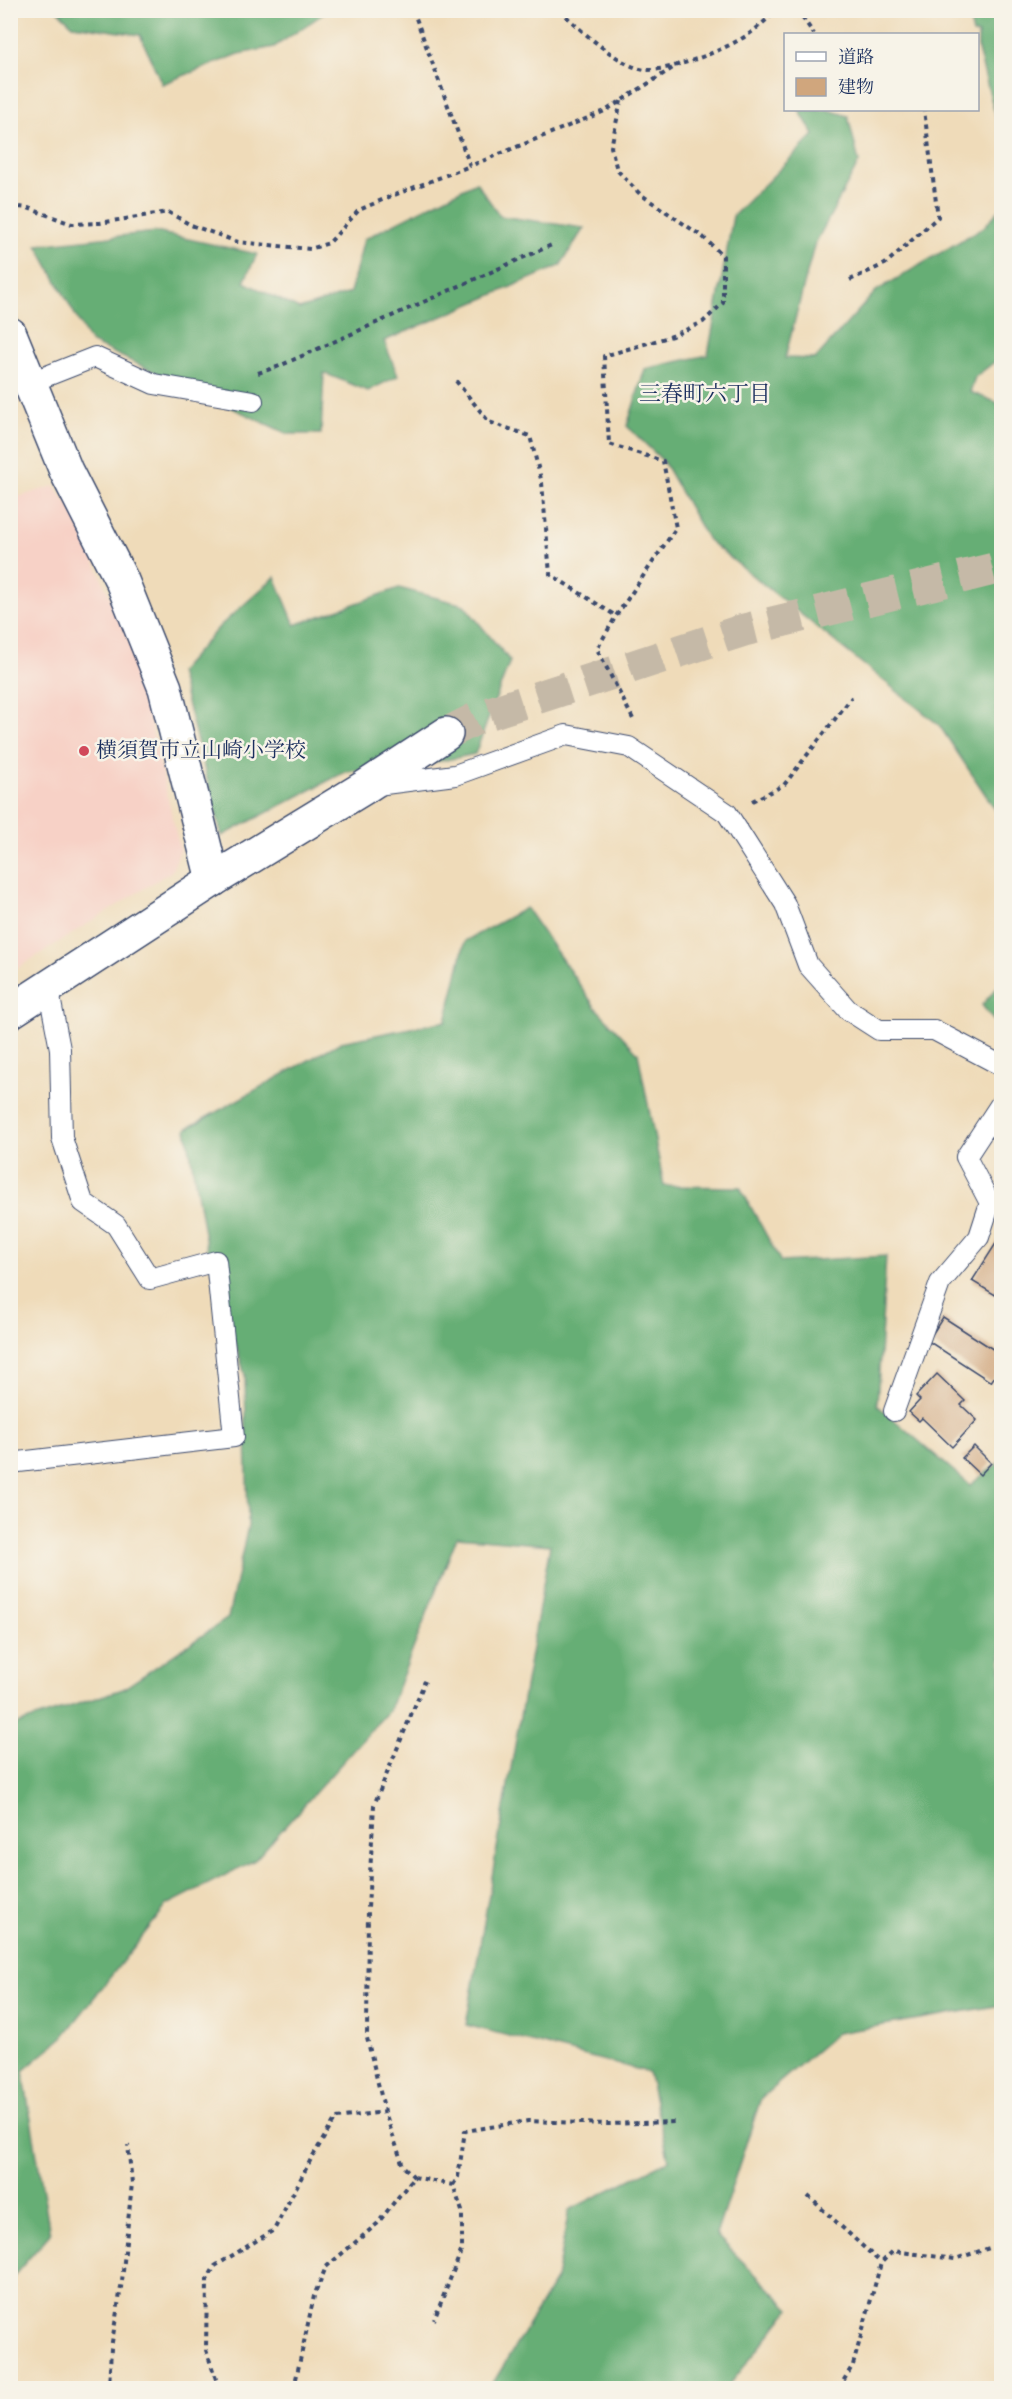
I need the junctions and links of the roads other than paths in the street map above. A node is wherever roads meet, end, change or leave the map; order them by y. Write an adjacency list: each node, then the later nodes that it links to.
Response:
1 (10, 334): 2 (street)
2 (29, 383): 3 (lane); 6 (street)
3 (253, 401)
4 (446, 734): 5 (street)
5 (365, 787): 6 (street); 9 (lane)
6 (213, 880): 7 (street)
7 (48, 987): 8 (street); 12 (lane)
8 (10, 1011)
9 (1002, 1066)
10 (1002, 1102): 11 (lane)
11 (894, 1411)
12 (10, 1463)

